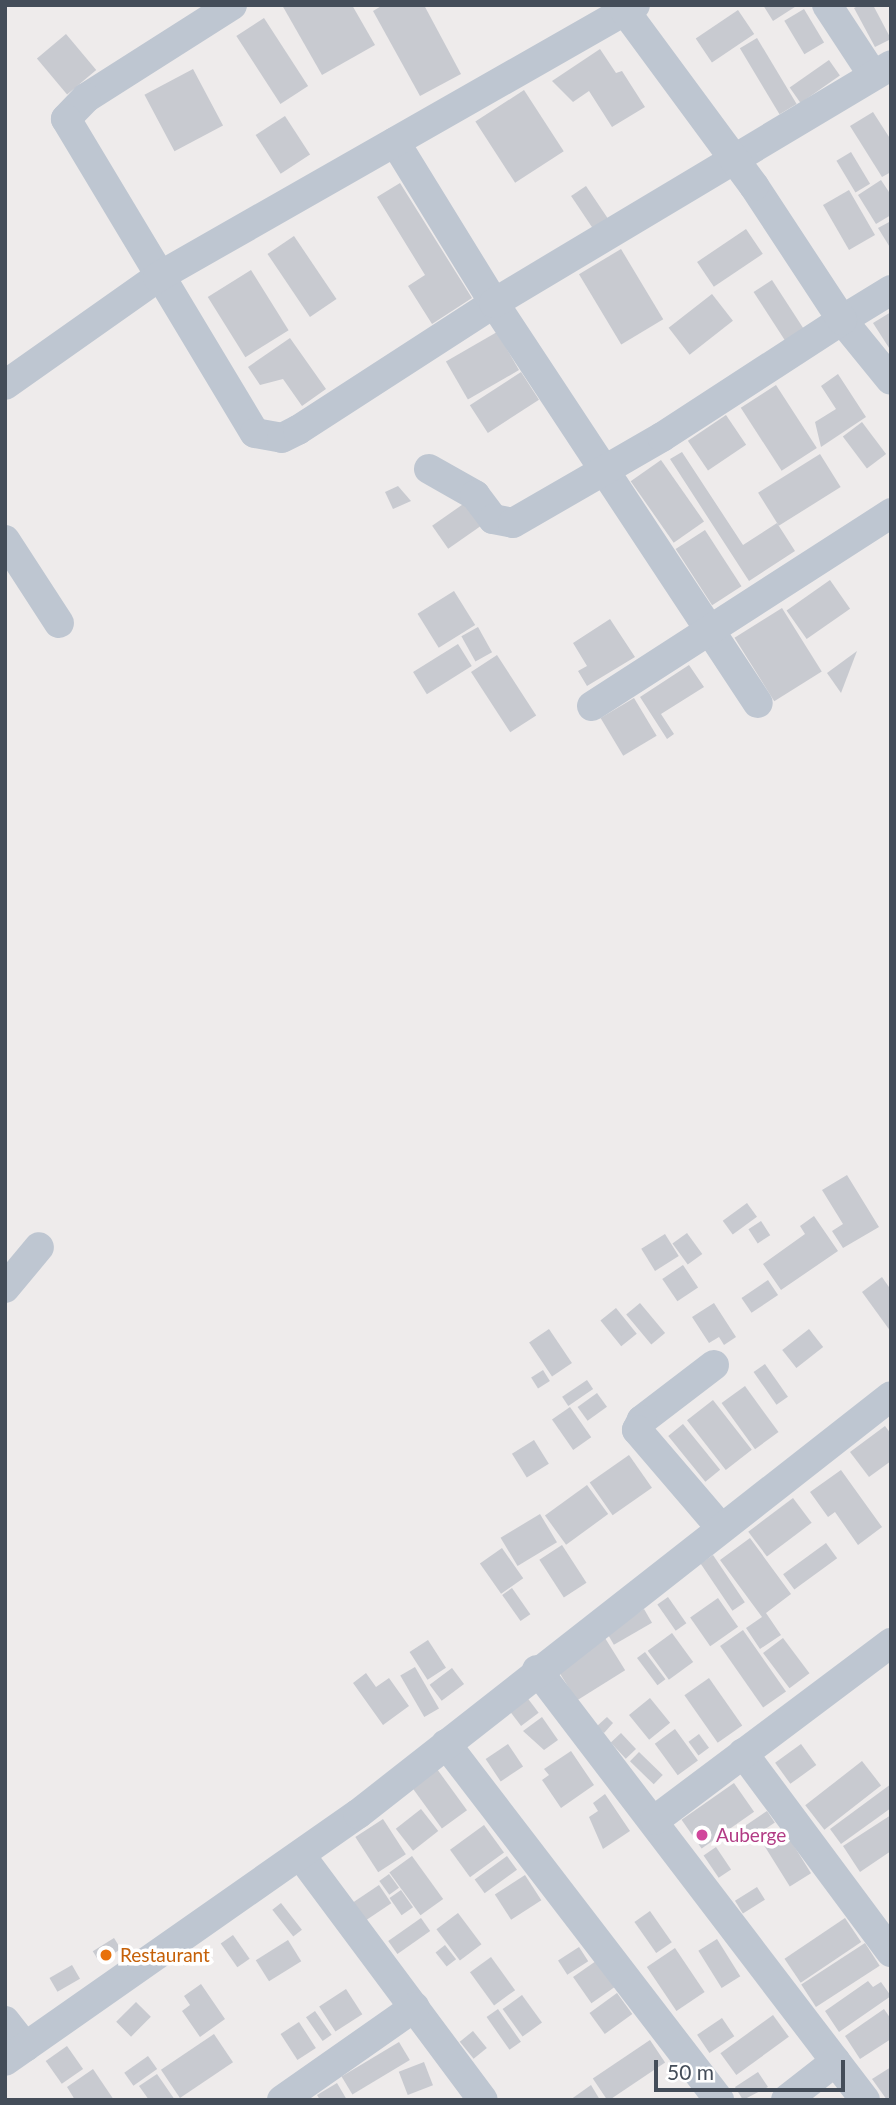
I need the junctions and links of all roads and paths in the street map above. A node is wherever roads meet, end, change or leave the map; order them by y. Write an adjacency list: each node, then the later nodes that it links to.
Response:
1 (232, 5): 8 (street)
2 (827, 5): 5 (street)
3 (630, 8): 4 (street); 7 (street)
4 (585, 19): 6 (street)
5 (882, 70): 7 (street)
6 (396, 142): 8 (street); 10 (street)
7 (733, 157): 10 (street); 11 (street)
8 (158, 277): 10 (street); 13 (street)
9 (891, 290): 11 (street)
10 (495, 303): 15 (street)
11 (842, 320): 12 (street); 15 (street)
12 (891, 380)
13 (5, 385)
14 (429, 469): 15 (street)
15 (605, 471): 19 (street)
16 (891, 513): 19 (street)
17 (5, 540): 18 (street)
18 (59, 623)
19 (710, 631): 20 (street); 21 (street)
20 (758, 703)
21 (592, 706)
22 (39, 1247): 23 (street)
23 (5, 1288)
24 (714, 1365): 26 (street)
25 (891, 1396): 26 (street)
26 (721, 1528): 28 (street)
27 (891, 1643): 30 (street)
28 (537, 1670): 29 (street); 31 (street)
29 (446, 1744): 32 (street); 40 (street)
30 (743, 1753): 31 (street); 33 (street)
31 (655, 1820): 37 (street)
32 (301, 1856): 34 (street); 36 (street)
33 (891, 1952)
34 (415, 2007): 38 (street); 39 (street)
35 (5, 2021): 36 (street)
36 (15, 2054)
37 (836, 2061): 41 (street); 42 (street)
38 (282, 2100)
39 (483, 2100)
40 (719, 2100)
41 (786, 2100)
42 (865, 2100)

